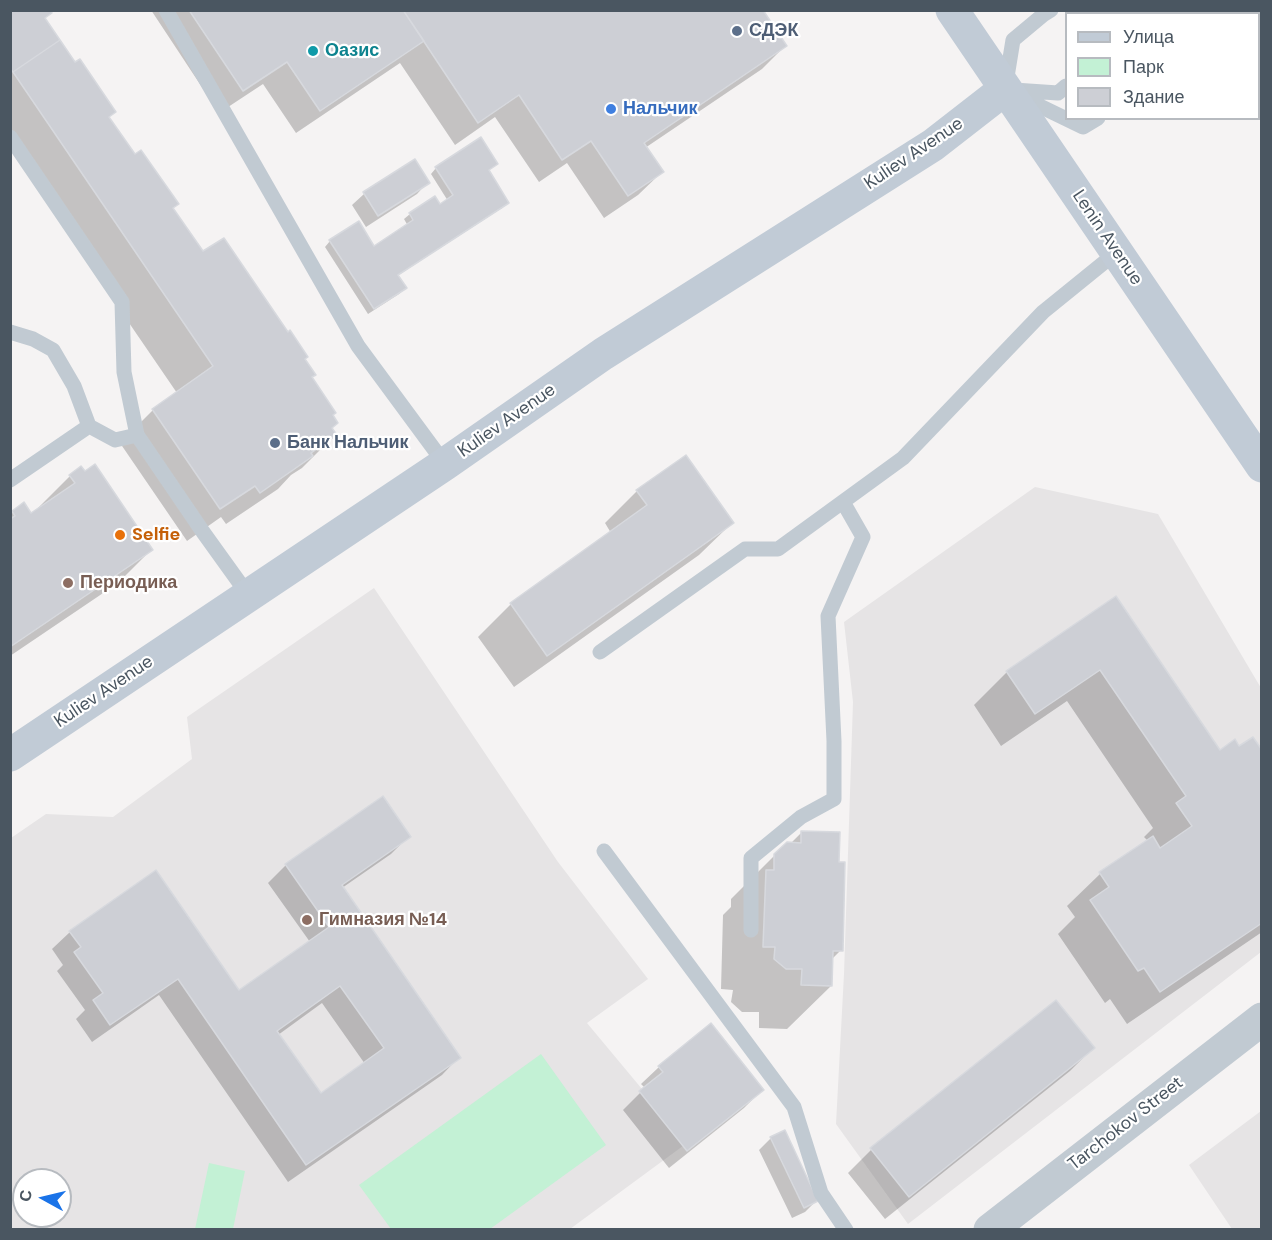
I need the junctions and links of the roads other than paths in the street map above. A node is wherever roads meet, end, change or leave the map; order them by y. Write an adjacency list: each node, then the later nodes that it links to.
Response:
1 (166, 10): 15 (lane)
2 (952, 10): 5 (main road, Lenin Avenue)
3 (1051, 10): 5 (lane)
4 (1065, 87): 5 (lane)
5 (1005, 89): 6 (lane); 10 (main road, Lenin Avenue); 15 (main road, Kuliev Avenue)
6 (1065, 118)
7 (1069, 120): 8 (lane)
8 (1095, 120)
9 (10, 137): 13 (lane)
10 (1117, 252): 14 (main road, Lenin Avenue); 17 (lane)
11 (10, 332): 12 (lane)
12 (89, 426): 13 (lane); 16 (lane)
13 (137, 435): 18 (lane)
14 (1258, 451)
15 (445, 464): 18 (main road, Kuliev Avenue)
16 (10, 480)
17 (843, 502): 19 (lane); 22 (lane)
18 (249, 596): 20 (main road, Kuliev Avenue)
19 (600, 652)
20 (10, 755)
21 (604, 851): 24 (lane)
22 (751, 930)
23 (1262, 1019): 25 (street, Tarchokov Street)
24 (846, 1230)
25 (990, 1230)

